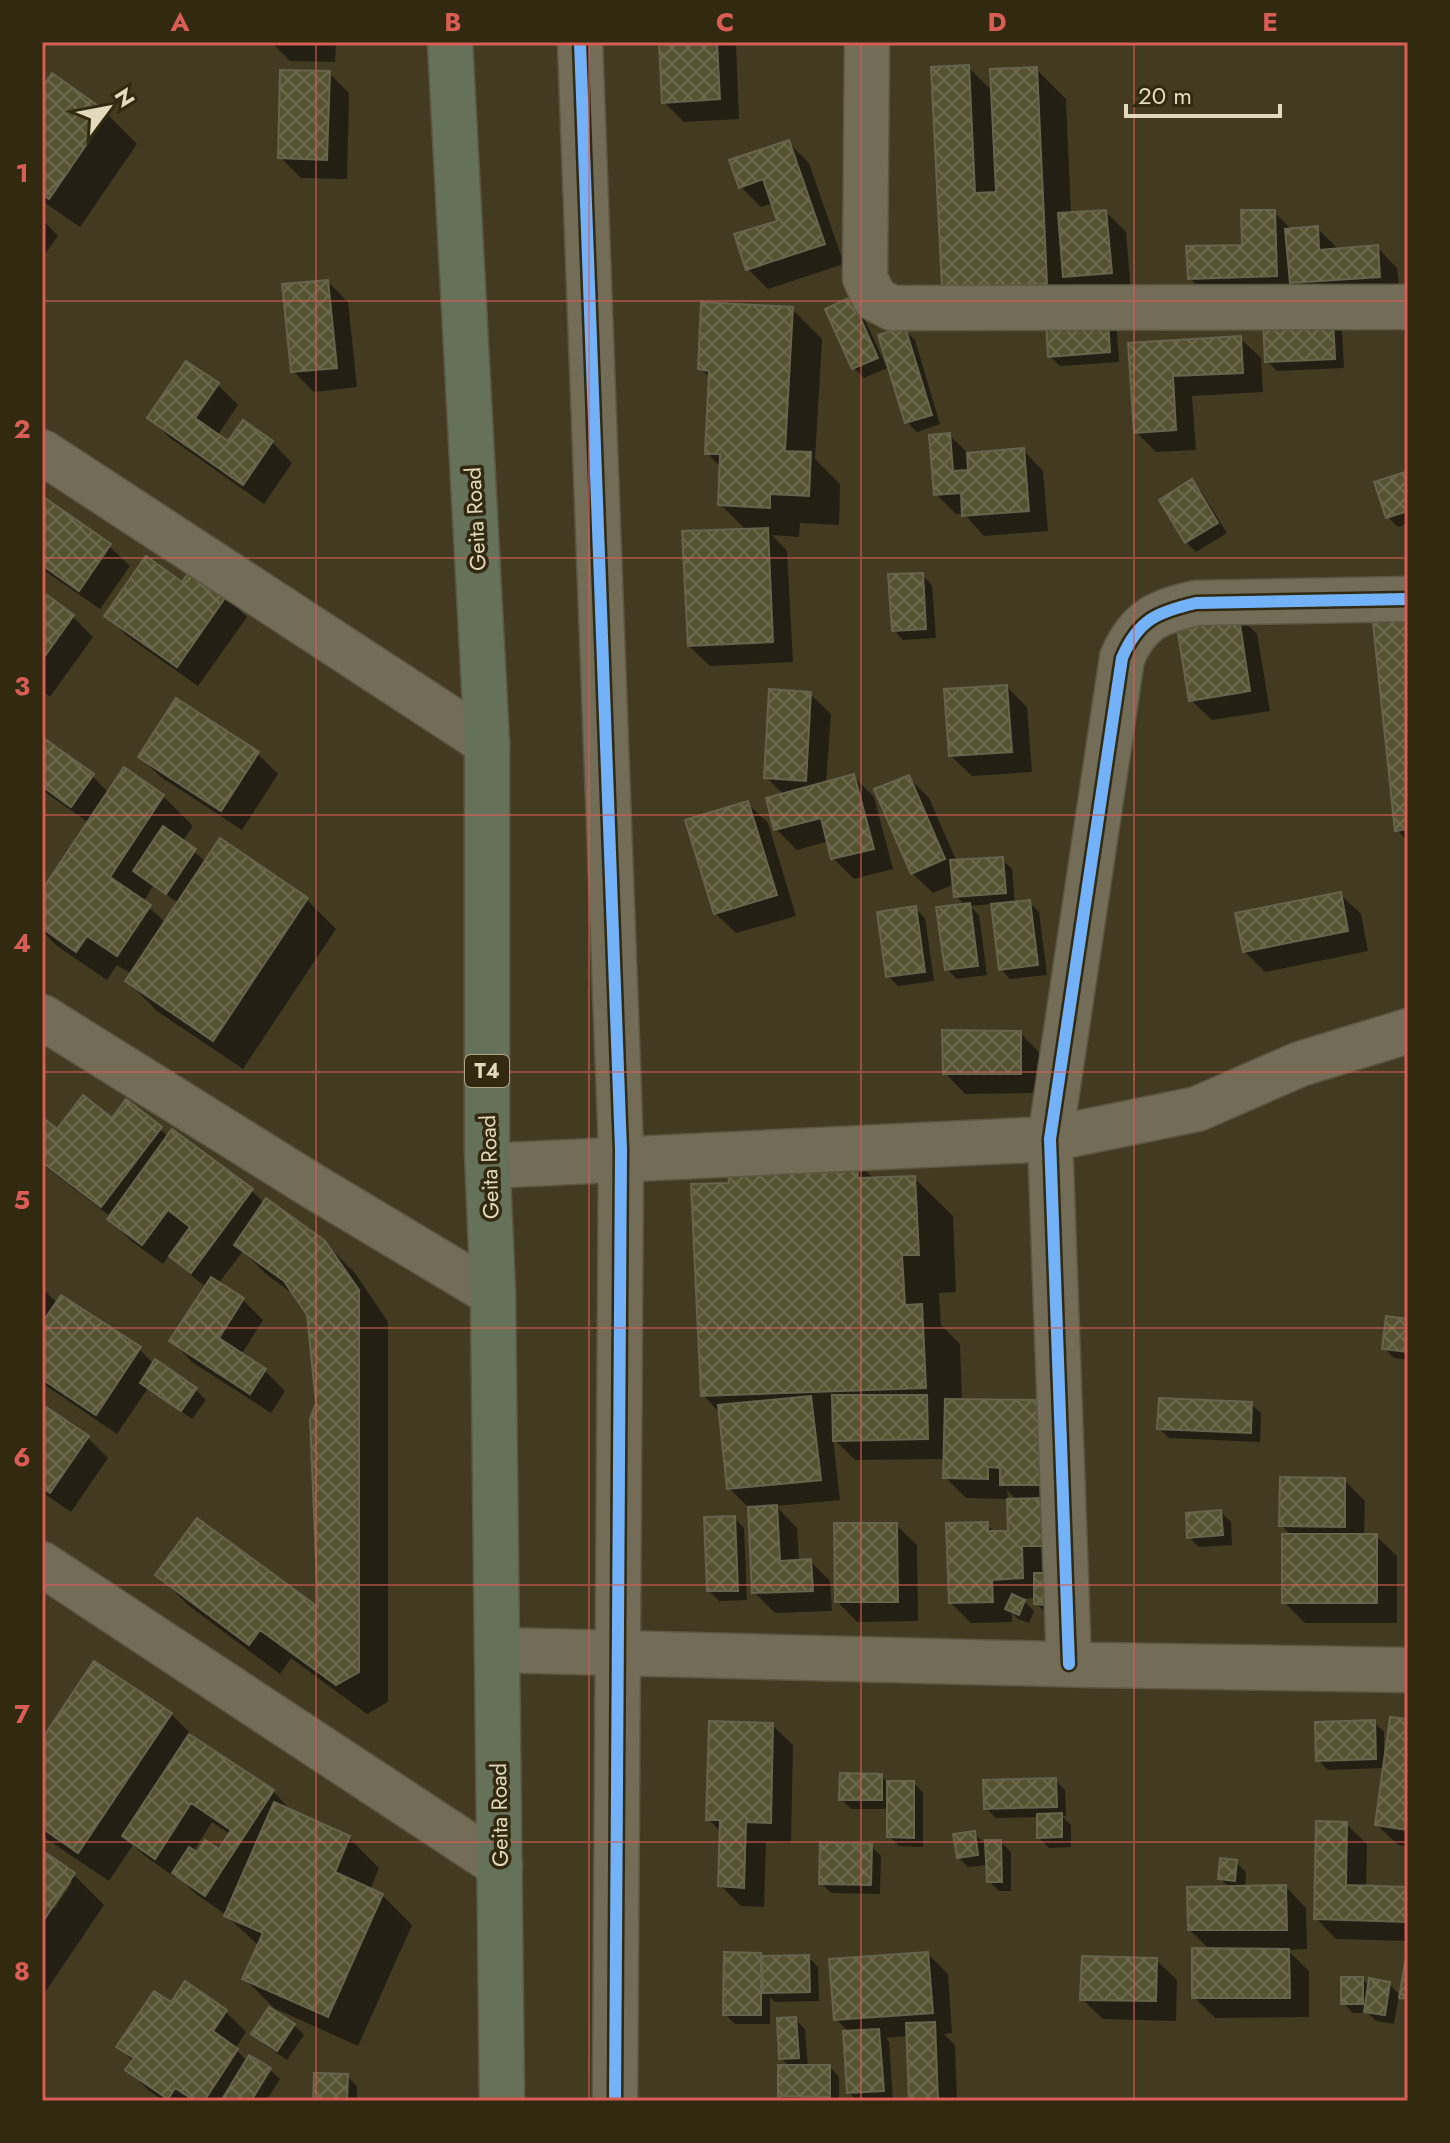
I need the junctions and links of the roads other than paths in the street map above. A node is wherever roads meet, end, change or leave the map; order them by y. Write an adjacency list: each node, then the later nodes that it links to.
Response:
1 (450, 42): 7 (highway, Geita Road / T4)
2 (580, 42): 11 (street)
3 (867, 42): 4 (street)
4 (1408, 307)
5 (42, 452): 7 (street)
6 (1408, 599): 10 (street)
7 (487, 743): 12 (highway, Geita Road / T4)
8 (42, 1017): 13 (street)
9 (1408, 1031): 10 (street)
10 (1050, 1139): 11 (street); 17 (street)
11 (621, 1161): 12 (street); 16 (street)
12 (488, 1166): 13 (highway, Geita Road / T4)
13 (493, 1294): 15 (highway, Geita Road / T4)
14 (42, 1564): 19 (street)
15 (497, 1650): 16 (street); 19 (highway, Geita Road / T4)
16 (619, 1654): 17 (street); 21 (street)
17 (1069, 1664): 18 (street)
18 (1408, 1670)
19 (500, 1866): 20 (highway, Geita Road / T4)
20 (502, 2101)
21 (615, 2101)

